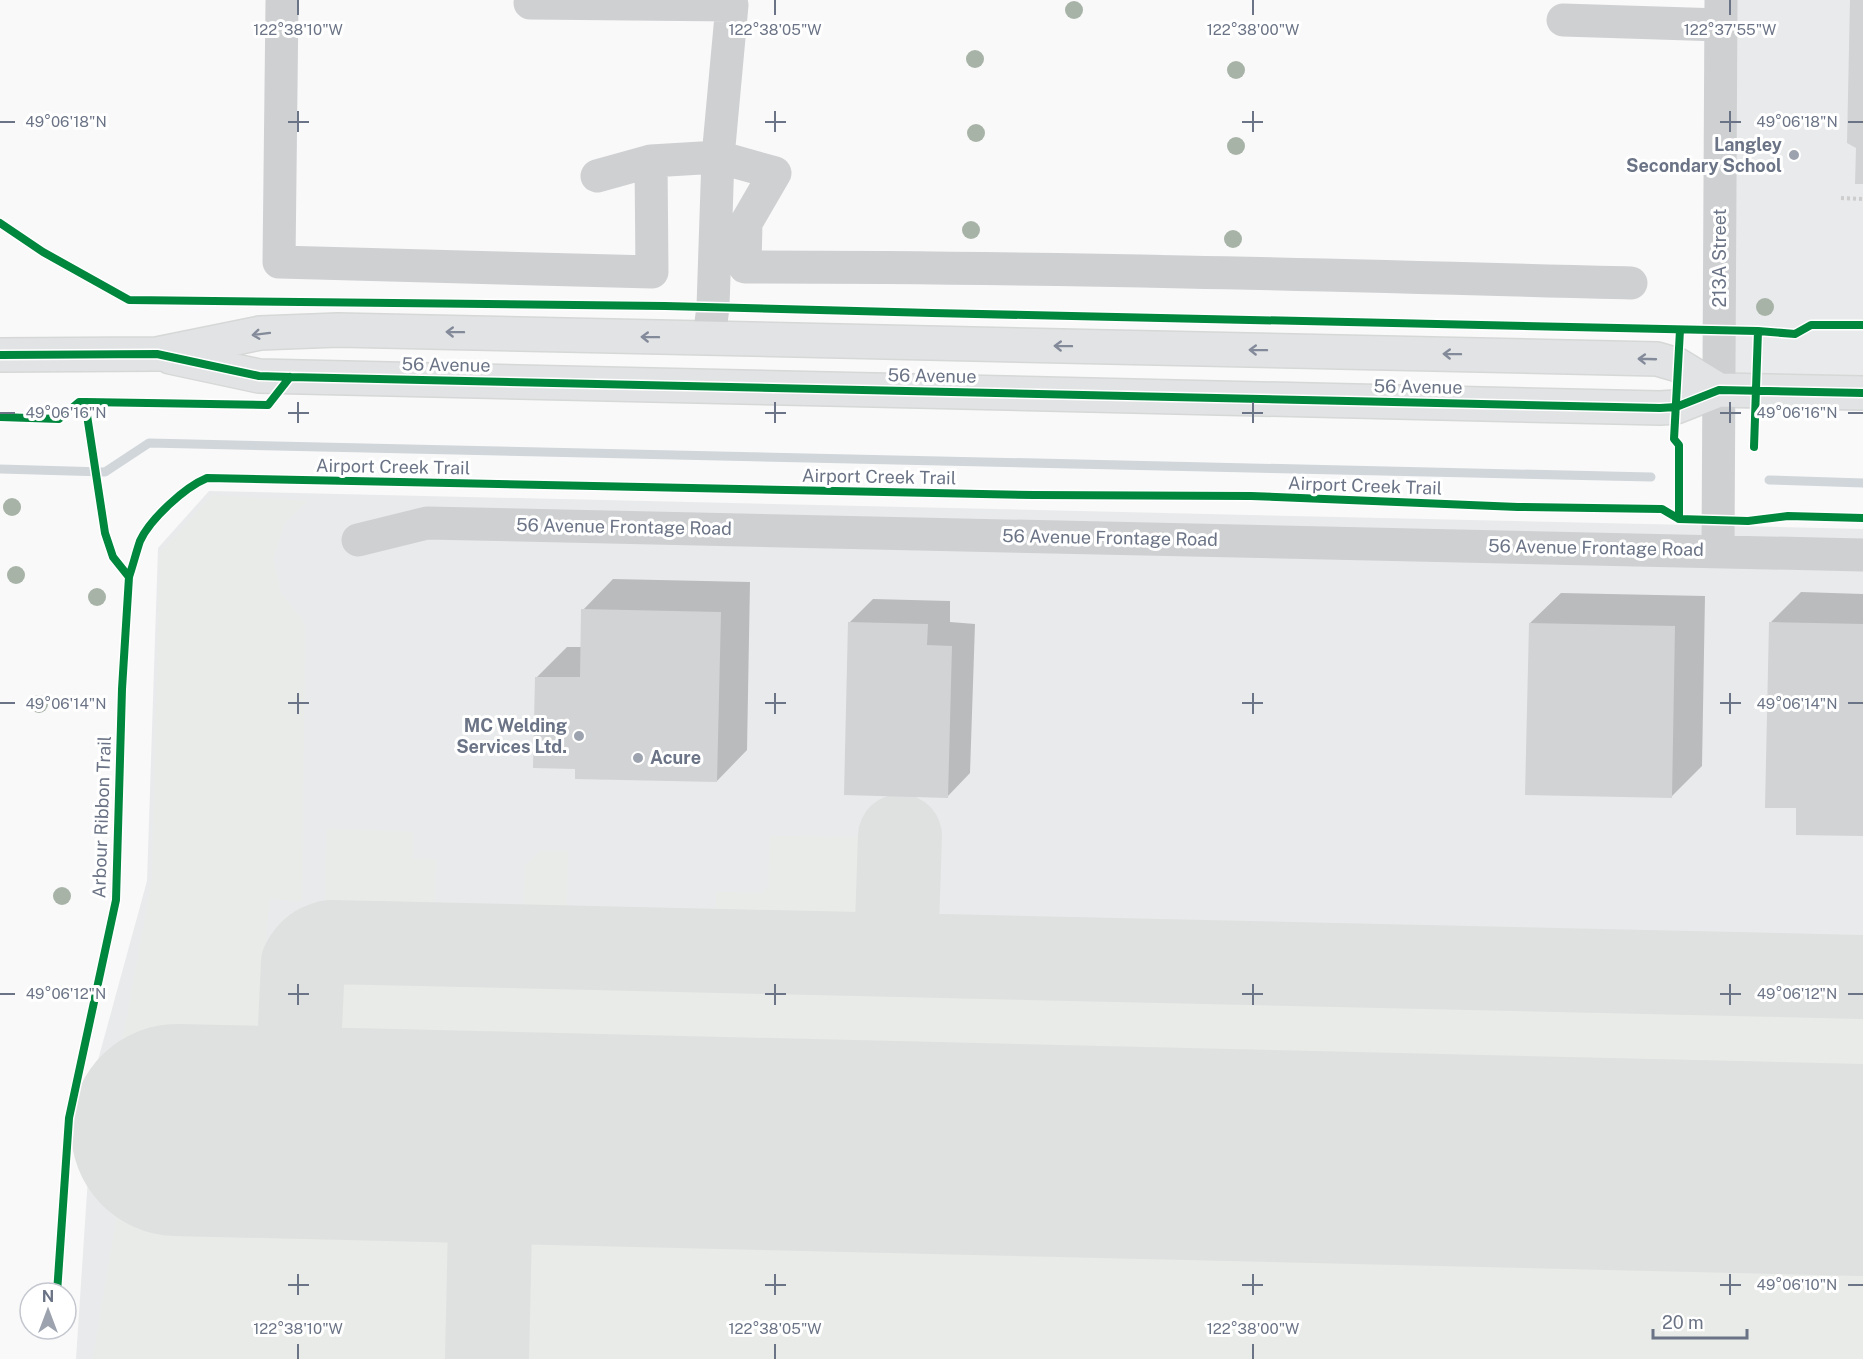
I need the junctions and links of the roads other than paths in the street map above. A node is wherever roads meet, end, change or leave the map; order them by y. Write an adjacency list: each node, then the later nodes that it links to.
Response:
1 (282, 2): 6 (street)
2 (530, 3): 5 (street)
3 (1721, 13): 4 (street); 13 (street, 213A Street)
4 (1563, 20)
5 (718, 157): 6 (street); 8 (street); 9 (street)
6 (651, 161): 7 (street)
7 (597, 176)
8 (1630, 283)
9 (709, 338): 10 (main road, 56 Avenue, one-way to 10); 12 (main road); 13 (main road, 56 Avenue, one-way to 9)
10 (157, 354): 11 (main road, 56 Avenue); 12 (main road, 56 Avenue)
11 (0, 355)
12 (681, 386): 13 (main road, 56 Avenue)
13 (1719, 390): 14 (main road, 56 Avenue); 16 (street, 213A Street)
14 (1863, 393)
15 (358, 540): 16 (street, 56 Avenue Frontage Road)
16 (1718, 551): 17 (street, 56 Avenue Frontage Road)
17 (1863, 555)

